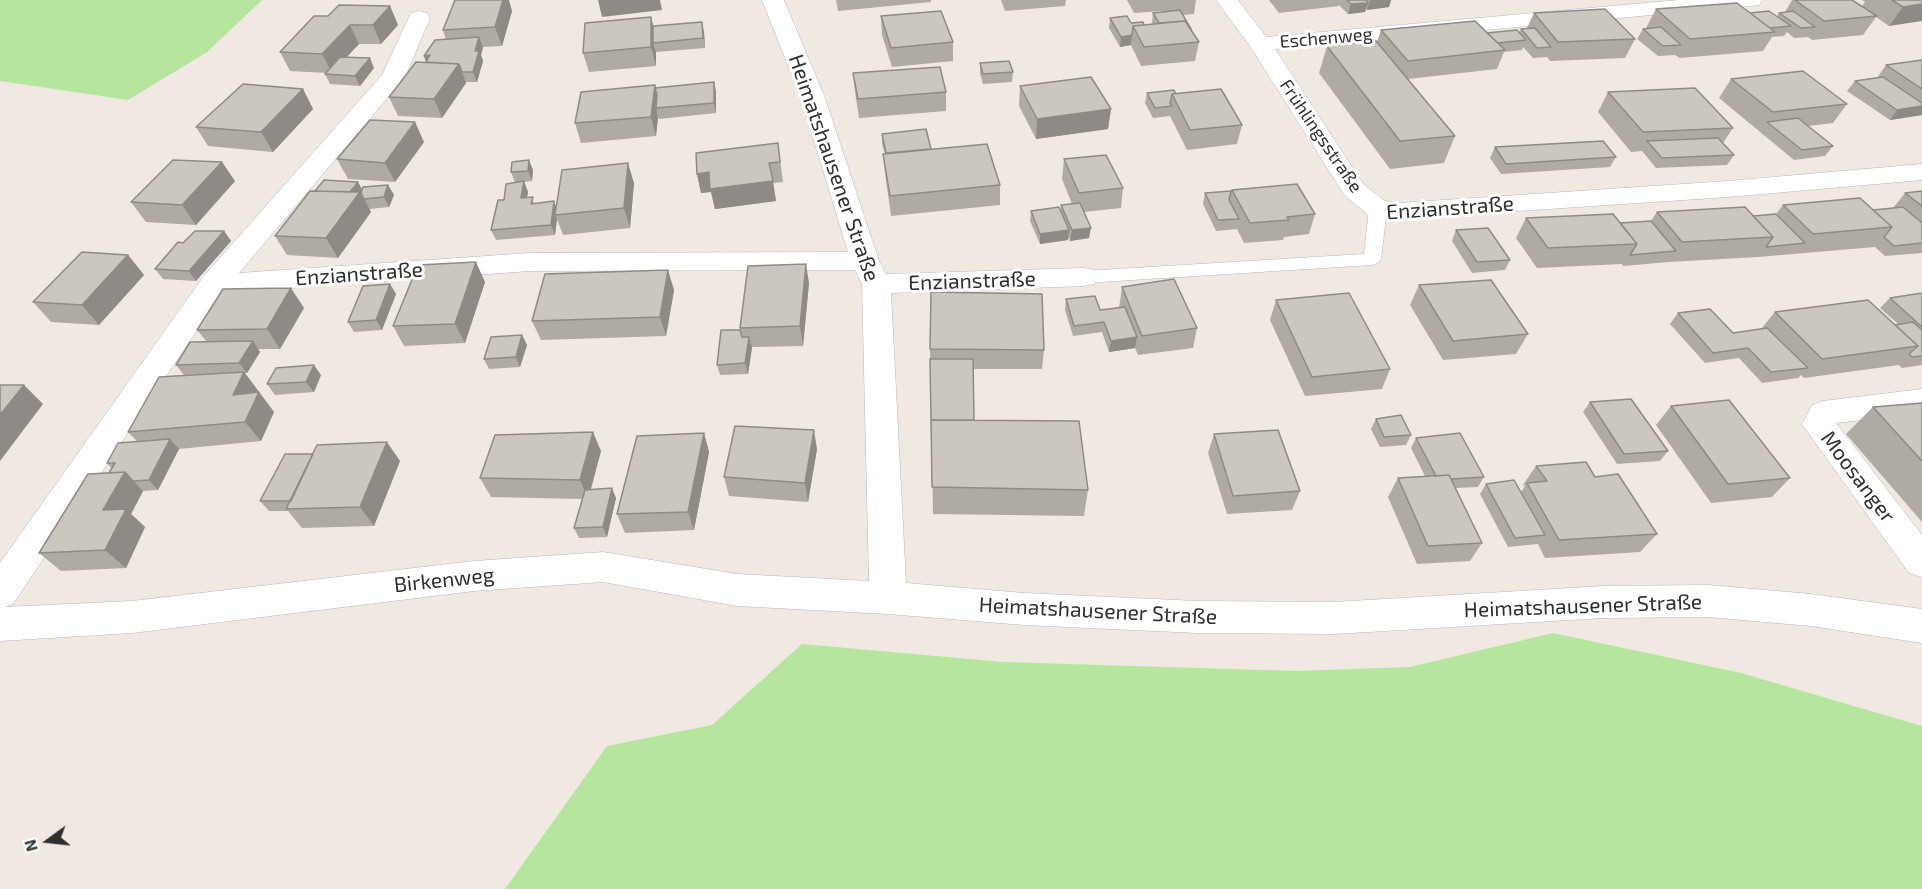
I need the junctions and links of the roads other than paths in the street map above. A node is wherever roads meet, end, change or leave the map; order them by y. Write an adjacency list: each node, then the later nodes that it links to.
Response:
1 (772, 0): 8 (street, Heimatshausener Straße)
2 (1227, 0): 5 (street, Frühlingsstraße)
3 (1751, 0): 5 (street, Eschenweg)
4 (419, 18): 10 (street)
5 (1260, 44): 7 (street, Frühlingsstraße)
6 (1922, 172): 7 (street, Enzianstraße)
7 (1378, 209): 9 (lane, Enzianstraße)
8 (870, 272): 9 (street, Enzianstraße); 10 (street, Enzianstraße); 14 (street, Heimatshausener Straße)
9 (1084, 277)
10 (213, 284): 13 (street)
11 (1922, 401): 12 (street, Moosanger)
12 (1922, 562)
13 (0, 593)
14 (888, 597): 15 (street, Birkenweg); 16 (street, Heimatshausener Straße)
15 (0, 624)
16 (1922, 626)

